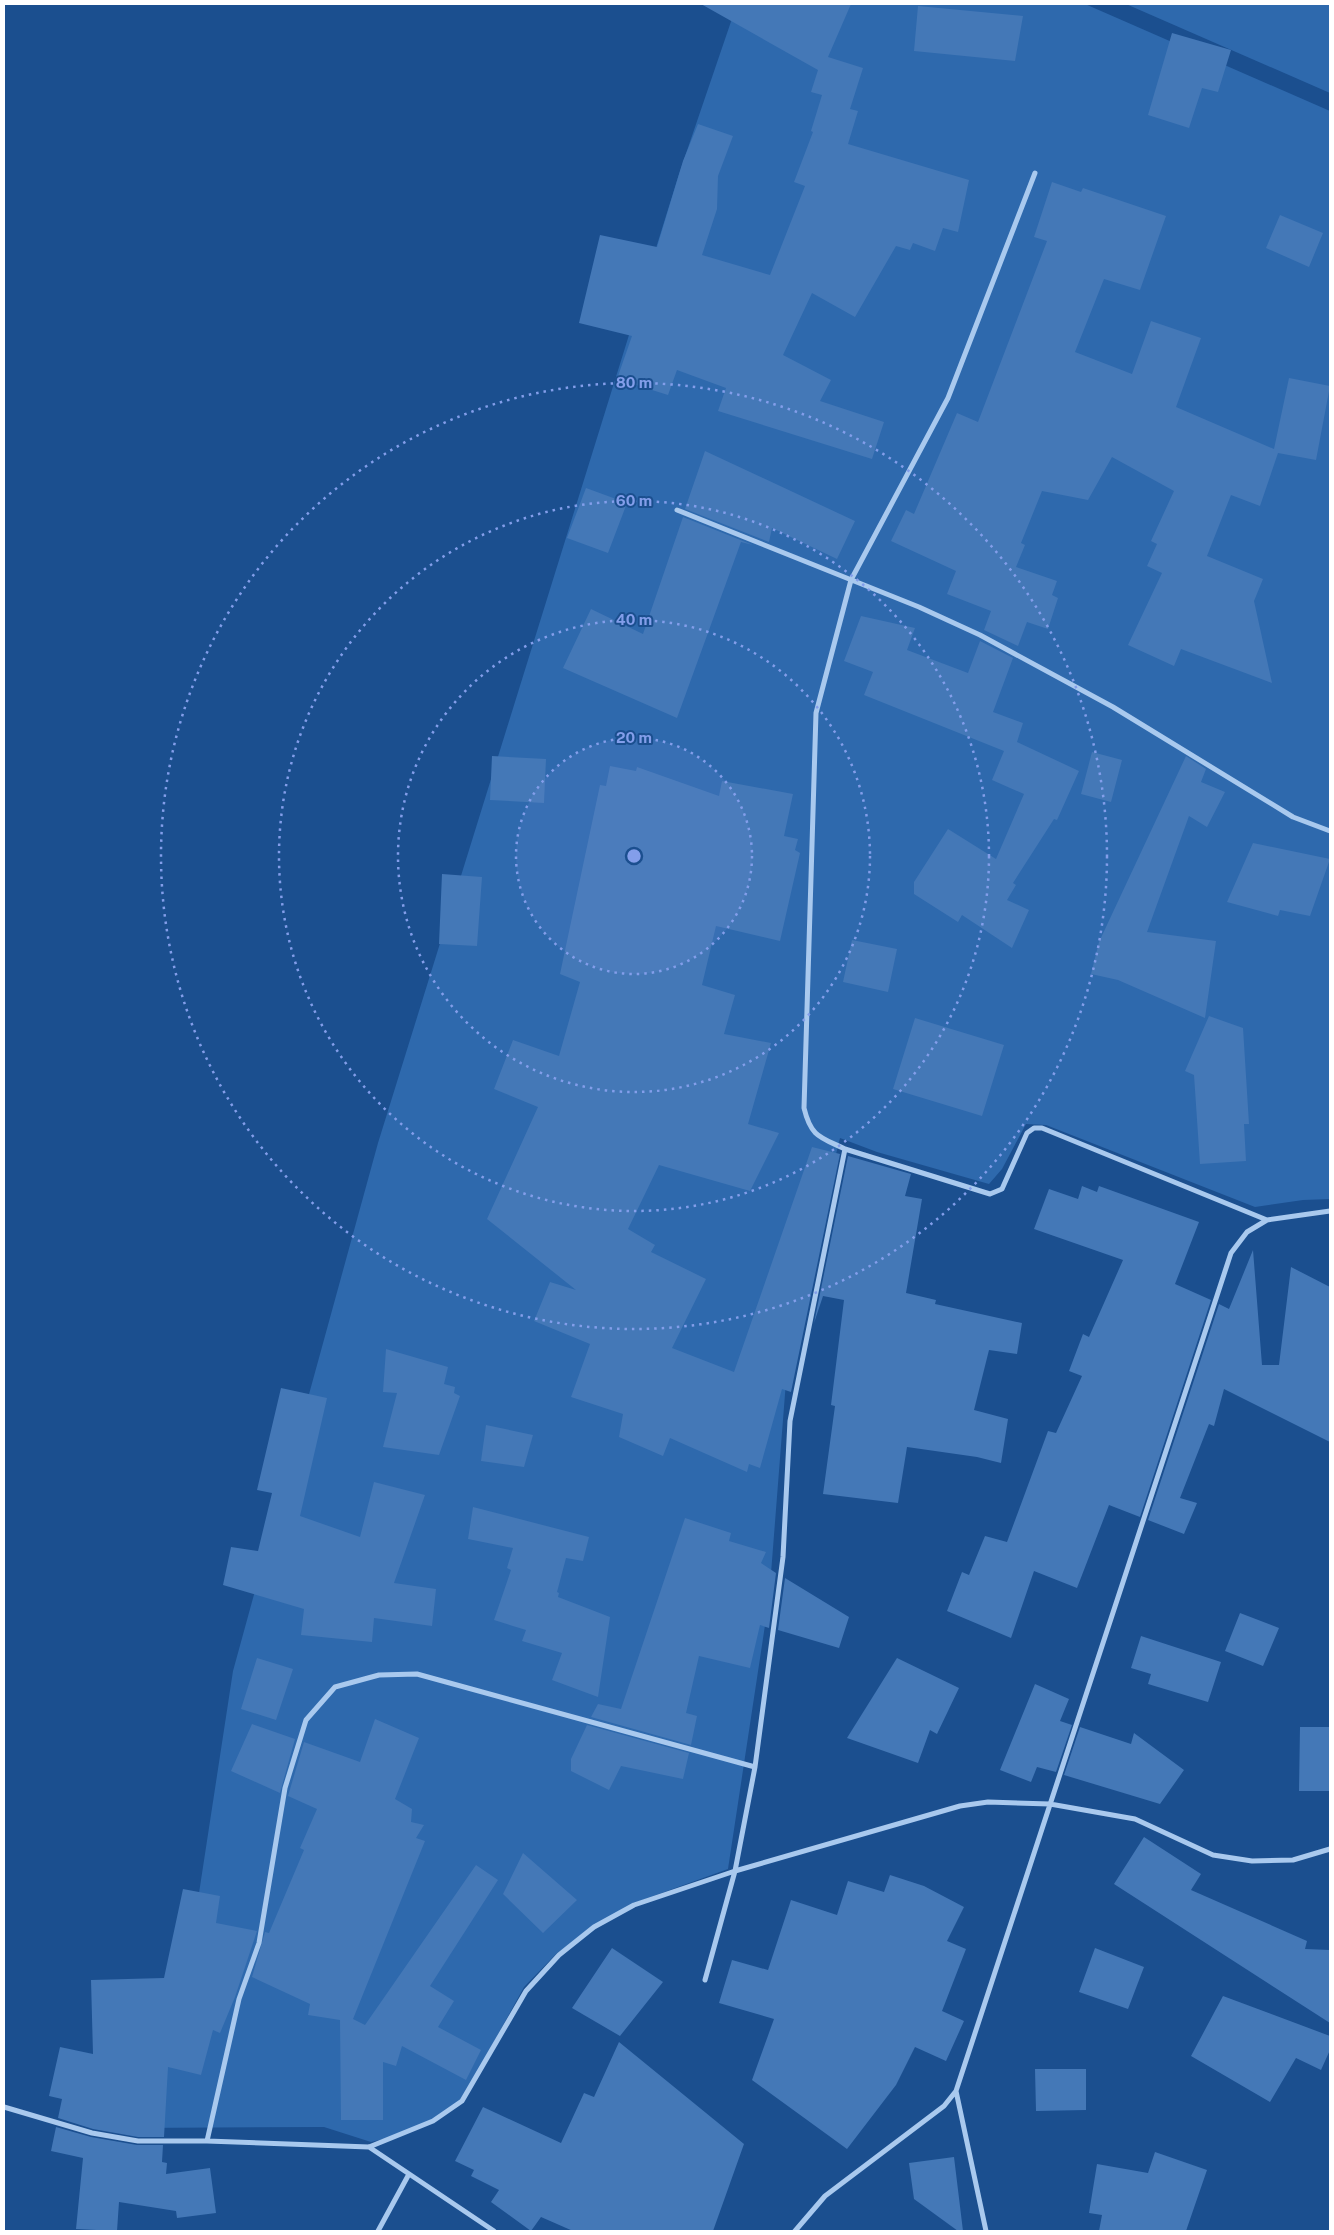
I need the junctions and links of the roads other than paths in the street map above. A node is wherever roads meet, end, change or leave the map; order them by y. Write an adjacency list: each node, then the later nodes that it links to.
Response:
1 (1034, 173): 3 (street)
2 (677, 510): 3 (street)
3 (851, 580): 4 (street); 5 (street)
4 (1330, 831)
5 (845, 1150): 7 (street); 8 (street)
6 (1330, 1211): 7 (street)
7 (1267, 1220): 9 (street)
8 (755, 1767): 11 (street); 15 (street)
9 (1050, 1804): 10 (street); 11 (street); 13 (street)
10 (1330, 1849)
11 (735, 1871): 12 (street); 16 (street)
12 (705, 1980)
13 (956, 2091): 20 (street); 21 (street)
14 (4, 2106): 15 (street)
15 (207, 2141): 16 (street)
16 (369, 2147): 17 (street)
17 (409, 2174): 18 (street); 19 (street)
18 (378, 2231)
19 (494, 2231)
20 (795, 2231)
21 (986, 2231)

